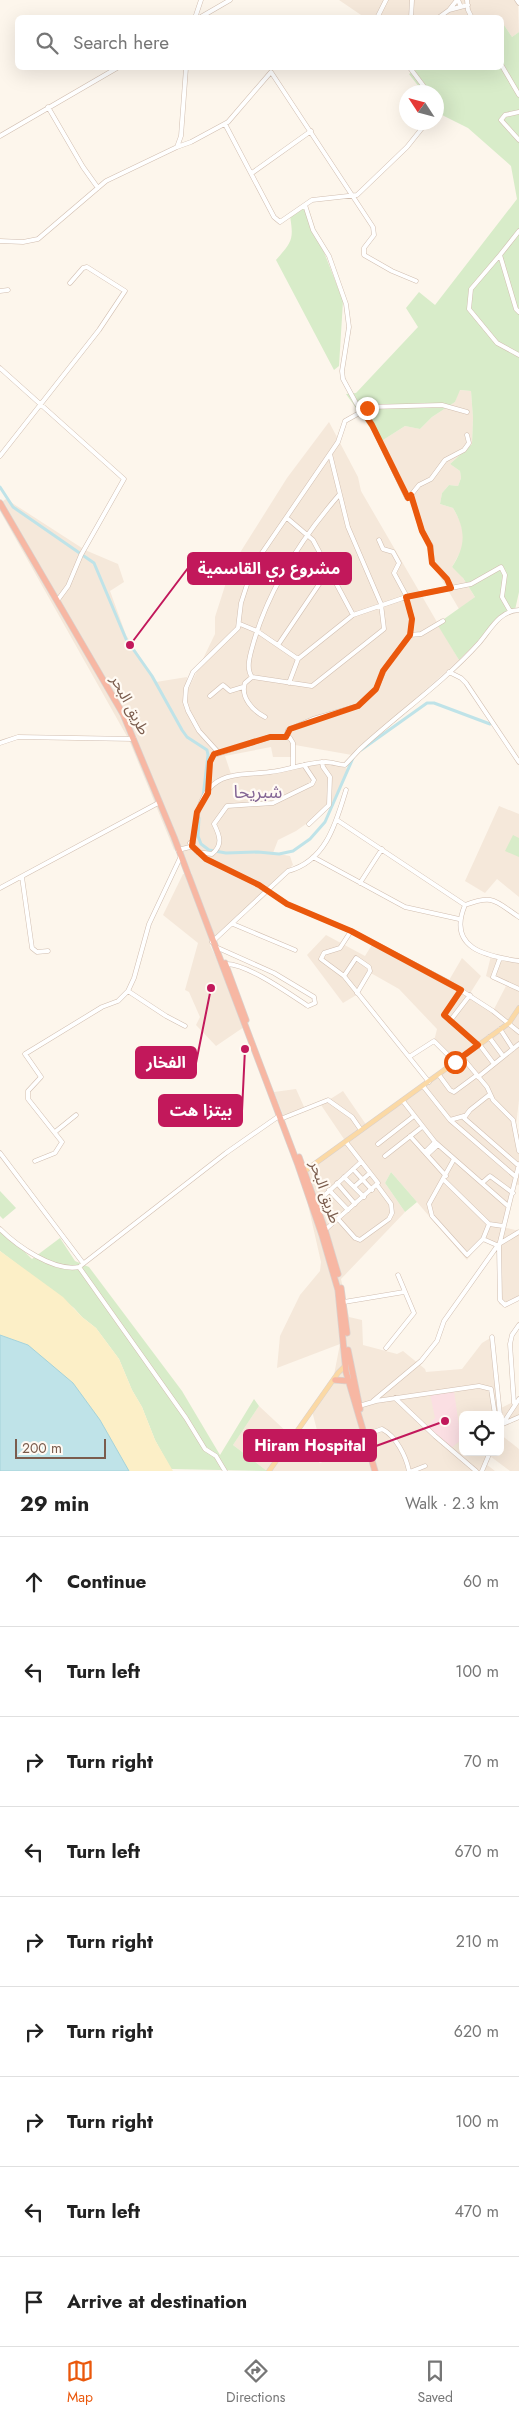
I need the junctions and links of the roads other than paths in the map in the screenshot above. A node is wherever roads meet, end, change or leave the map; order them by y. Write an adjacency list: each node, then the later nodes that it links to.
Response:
1 (201, 0): 13 (street)
2 (230, 0): 14 (street)
3 (386, 0): 15 (street)
4 (412, 0): 16 (street)
5 (457, 0): 10 (street); 11 (street)
6 (467, 0): 9 (street)
7 (517, 0): 8 (street)
8 (519, 4)
9 (468, 5): 10 (street); 12 (street)
10 (461, 7): 11 (street); 12 (street)
11 (449, 10): 17 (street)
12 (468, 10): 18 (street)
13 (198, 15)
14 (202, 15)
15 (378, 15)
16 (411, 15)
17 (442, 15)
18 (470, 15)
19 (504, 69): 24 (street)
20 (113, 70): 25 (street)
21 (186, 70): 32 (street)
22 (412, 70): 23 (street)
23 (423, 85)
24 (519, 95)
25 (48, 107): 30 (street); 34 (street)
26 (519, 112): 31 (street)
27 (225, 124): 29 (street); 32 (street); 33 (street)
28 (421, 130): 35 (street)
29 (311, 131): 33 (street); 35 (street)
30 (0, 136)
31 (519, 140)
32 (177, 146): 34 (street)
33 (252, 173): 36 (street)
34 (98, 188): 38 (street)
35 (352, 197): 36 (street); 40 (street)
36 (305, 205): 48 (street)
37 (519, 232): 39 (street)
38 (0, 241)
39 (500, 255): 44 (street); 45 (street)
40 (416, 281)
41 (70, 283): 47 (street)
42 (8, 290): 43 (street)
43 (0, 291)
44 (519, 312)
45 (519, 355)
46 (0, 368): 47 (street)
47 (40, 403): 52 (street); 62 (street)
48 (362, 410): 49 (street); 51 (street); 54 (street)
49 (467, 412)
50 (466, 435): 54 (street)
51 (330, 454): 53 (street); 56 (street)
52 (0, 456)
53 (340, 495): 57 (street); 63 (street)
54 (411, 495): 60 (street)
55 (0, 503): 62 (highway, طريق البحر)
56 (287, 518): 57 (street); 68 (street)
57 (309, 534): 59 (street); 69 (street)
58 (379, 540): 61 (street)
59 (328, 571): 66 (street); 71 (street)
60 (451, 588): 61 (street); 65 (street)
61 (407, 597): 63 (street); 70 (street)
62 (56, 601): 80 (highway, طريق البحر)
63 (381, 604): 66 (street); 75 (street)
64 (519, 610): 65 (street)
65 (510, 611): 73 (street)
66 (353, 615): 72 (street)
67 (443, 621): 70 (street)
68 (240, 624): 69 (street); 82 (street)
69 (257, 631): 71 (street); 74 (street)
70 (410, 635): 79 (street)
71 (278, 645): 72 (street)
72 (298, 659): 75 (street)
73 (449, 672): 83 (street); 84 (street)
74 (252, 677): 75 (street); 76 (street)
75 (289, 683)
76 (243, 687): 77 (street); 78 (street)
77 (210, 696)
78 (265, 717)
79 (286, 737): 82 (street); 86 (street)
80 (135, 740): 81 (street); 89 (highway, طريق البحر)
81 (0, 743)
82 (218, 752): 88 (street)
83 (322, 762): 85 (street); 91 (street)
84 (519, 762)
85 (304, 765): 86 (street); 95 (street)
86 (293, 767): 88 (street)
87 (346, 790): 90 (street)
88 (208, 793): 92 (street)
89 (160, 802): 93 (highway, طريق البحر); 98 (street)
90 (337, 820): 94 (street); 97 (street)
91 (308, 824)
92 (191, 844): 93 (street); 95 (street)
93 (181, 849): 96 (highway, طريق البحر)
94 (382, 849): 99 (street); 102 (street)
95 (197, 852): 101 (street)
96 (181, 856): 107 (highway, طريق البحر); 121 (street)
97 (313, 856): 99 (street); 101 (street)
98 (22, 876): 100 (street); 110 (street)
99 (360, 883): 104 (street)
100 (0, 888)
101 (268, 891): 105 (street); 106 (street)
102 (465, 905): 103 (street); 104 (street)
103 (519, 917)
104 (459, 919): 112 (street)
105 (233, 924): 107 (street); 109 (street)
106 (351, 931): 117 (street); 120 (street)
107 (213, 941): 108 (highway, طريق البحر); 114 (highway, طريق البحر)
108 (218, 948): 111 (street); 114 (highway, طريق البحر)
109 (295, 950)
110 (48, 951)
111 (236, 955): 115 (street); 116 (street)
112 (500, 958): 113 (street); 119 (street)
113 (519, 961)
114 (223, 962): 115 (street); 148 (highway, طريق البحر)
115 (234, 964): 118 (street)
116 (278, 975): 118 (street); 118 (street)
117 (344, 976): 122 (street); 122 (street)
118 (272, 983)
119 (519, 989)
120 (461, 990): 123 (street); 125 (street)
121 (128, 991): 127 (street); 152 (street)
122 (357, 993): 135 (street)
123 (470, 995): 125 (street); 126 (street)
124 (519, 1008): 126 (main road)
125 (450, 1021): 132 (street)
126 (509, 1023): 128 (main road); 129 (street)
127 (185, 1026)
128 (500, 1029): 130 (main road); 133 (street)
129 (519, 1032)
130 (489, 1037): 132 (main road); 134 (street)
131 (519, 1044): 133 (street)
132 (478, 1045): 136 (main road); 138 (street)
133 (514, 1049): 134 (street)
134 (503, 1056): 138 (street)
135 (409, 1057): 137 (street); 141 (street)
136 (462, 1057): 137 (main road); 140 (street)
137 (455, 1062): 139 (main road)
138 (494, 1064): 140 (street)
139 (439, 1075): 140 (street); 141 (main road)
140 (477, 1076): 143 (street)
141 (429, 1082): 142 (main road)
142 (423, 1086): 144 (main road); 149 (street)
143 (489, 1095): 147 (street); 157 (street)
144 (403, 1101): 146 (street); 151 (main road)
145 (76, 1115): 152 (street)
146 (414, 1116): 150 (street); 155 (street)
147 (464, 1116): 149 (street); 164 (street)
148 (281, 1117): 151 (street); 166 (highway, طريق البحر); 192 (street)
149 (450, 1120): 169 (street)
150 (422, 1127): 153 (street); 156 (street)
151 (361, 1130): 154 (main road)
152 (54, 1132): 162 (street)
153 (410, 1136): 159 (street); 160 (street)
154 (346, 1142): 163 (street); 166 (main road)
155 (378, 1144)
156 (437, 1144): 159 (street); 161 (street)
157 (519, 1151)
158 (0, 1153): 192 (street)
159 (426, 1153): 170 (street)
160 (385, 1156)
161 (454, 1160): 170 (street); 172 (street)
162 (35, 1161)
163 (361, 1162): 165 (street); 167 (street)
164 (519, 1165): 169 (street)
165 (352, 1169): 168 (street); 171 (street)
166 (303, 1173): 180 (highway, طريق البحر); 201 (highway, طريق البحر)
167 (370, 1173): 171 (street); 174 (street)
168 (344, 1177): 173 (street); 175 (street)
169 (516, 1177): 178 (street)
170 (445, 1178): 185 (street); 190 (street)
171 (362, 1180): 175 (street); 177 (street)
172 (482, 1183): 178 (street); 182 (street)
173 (337, 1184): 176 (street); 181 (street)
174 (377, 1185): 177 (street); 184 (street)
175 (354, 1187): 179 (street)
176 (330, 1190): 180 (street); 183 (street)
177 (372, 1190): 179 (street)
178 (513, 1193): 182 (street)
179 (364, 1197): 181 (street)
180 (316, 1202): 188 (highway, طريق البحر)
181 (355, 1204): 183 (street)
182 (508, 1206): 186 (street)
183 (348, 1210): 184 (street)
184 (338, 1220): 188 (street)
185 (490, 1224): 186 (street); 190 (street)
186 (503, 1226): 191 (street)
187 (0, 1229): 193 (street)
188 (325, 1230): 197 (highway, طريق البحر)
189 (519, 1232): 191 (street)
190 (482, 1239): 191 (street)
191 (499, 1245): 196 (street); 206 (street)
192 (83, 1263): 193 (street)
193 (79, 1267): 217 (street)
194 (398, 1275): 195 (street)
195 (404, 1292): 197 (street); 200 (street)
196 (519, 1298)
197 (344, 1302): 201 (highway, طريق البحر)
198 (519, 1325): 207 (street)
199 (492, 1337): 210 (street)
200 (386, 1348)
201 (348, 1368): 202 (main road); 203 (highway, طريق البحر); 208 (highway, طريق البحر)
202 (334, 1380): 203 (highway); 218 (main road)
203 (348, 1382): 219 (highway, طريق البحر)
204 (395, 1398): 206 (street); 209 (street); 221 (street)
205 (519, 1398): 207 (street)
206 (373, 1402): 208 (street)
207 (514, 1403): 212 (street)
208 (359, 1406): 214 (highway, طريق البحر)
209 (494, 1411)
210 (500, 1411)
211 (519, 1417): 213 (street)
212 (504, 1419)
213 (504, 1423)
214 (368, 1434): 219 (highway, طريق البحر); 220 (street)
215 (488, 1456): 222 (street)
216 (425, 1466): 220 (street)
217 (226, 1471)
218 (269, 1471)
219 (377, 1471)
220 (411, 1471)
221 (476, 1471)
222 (482, 1471)

